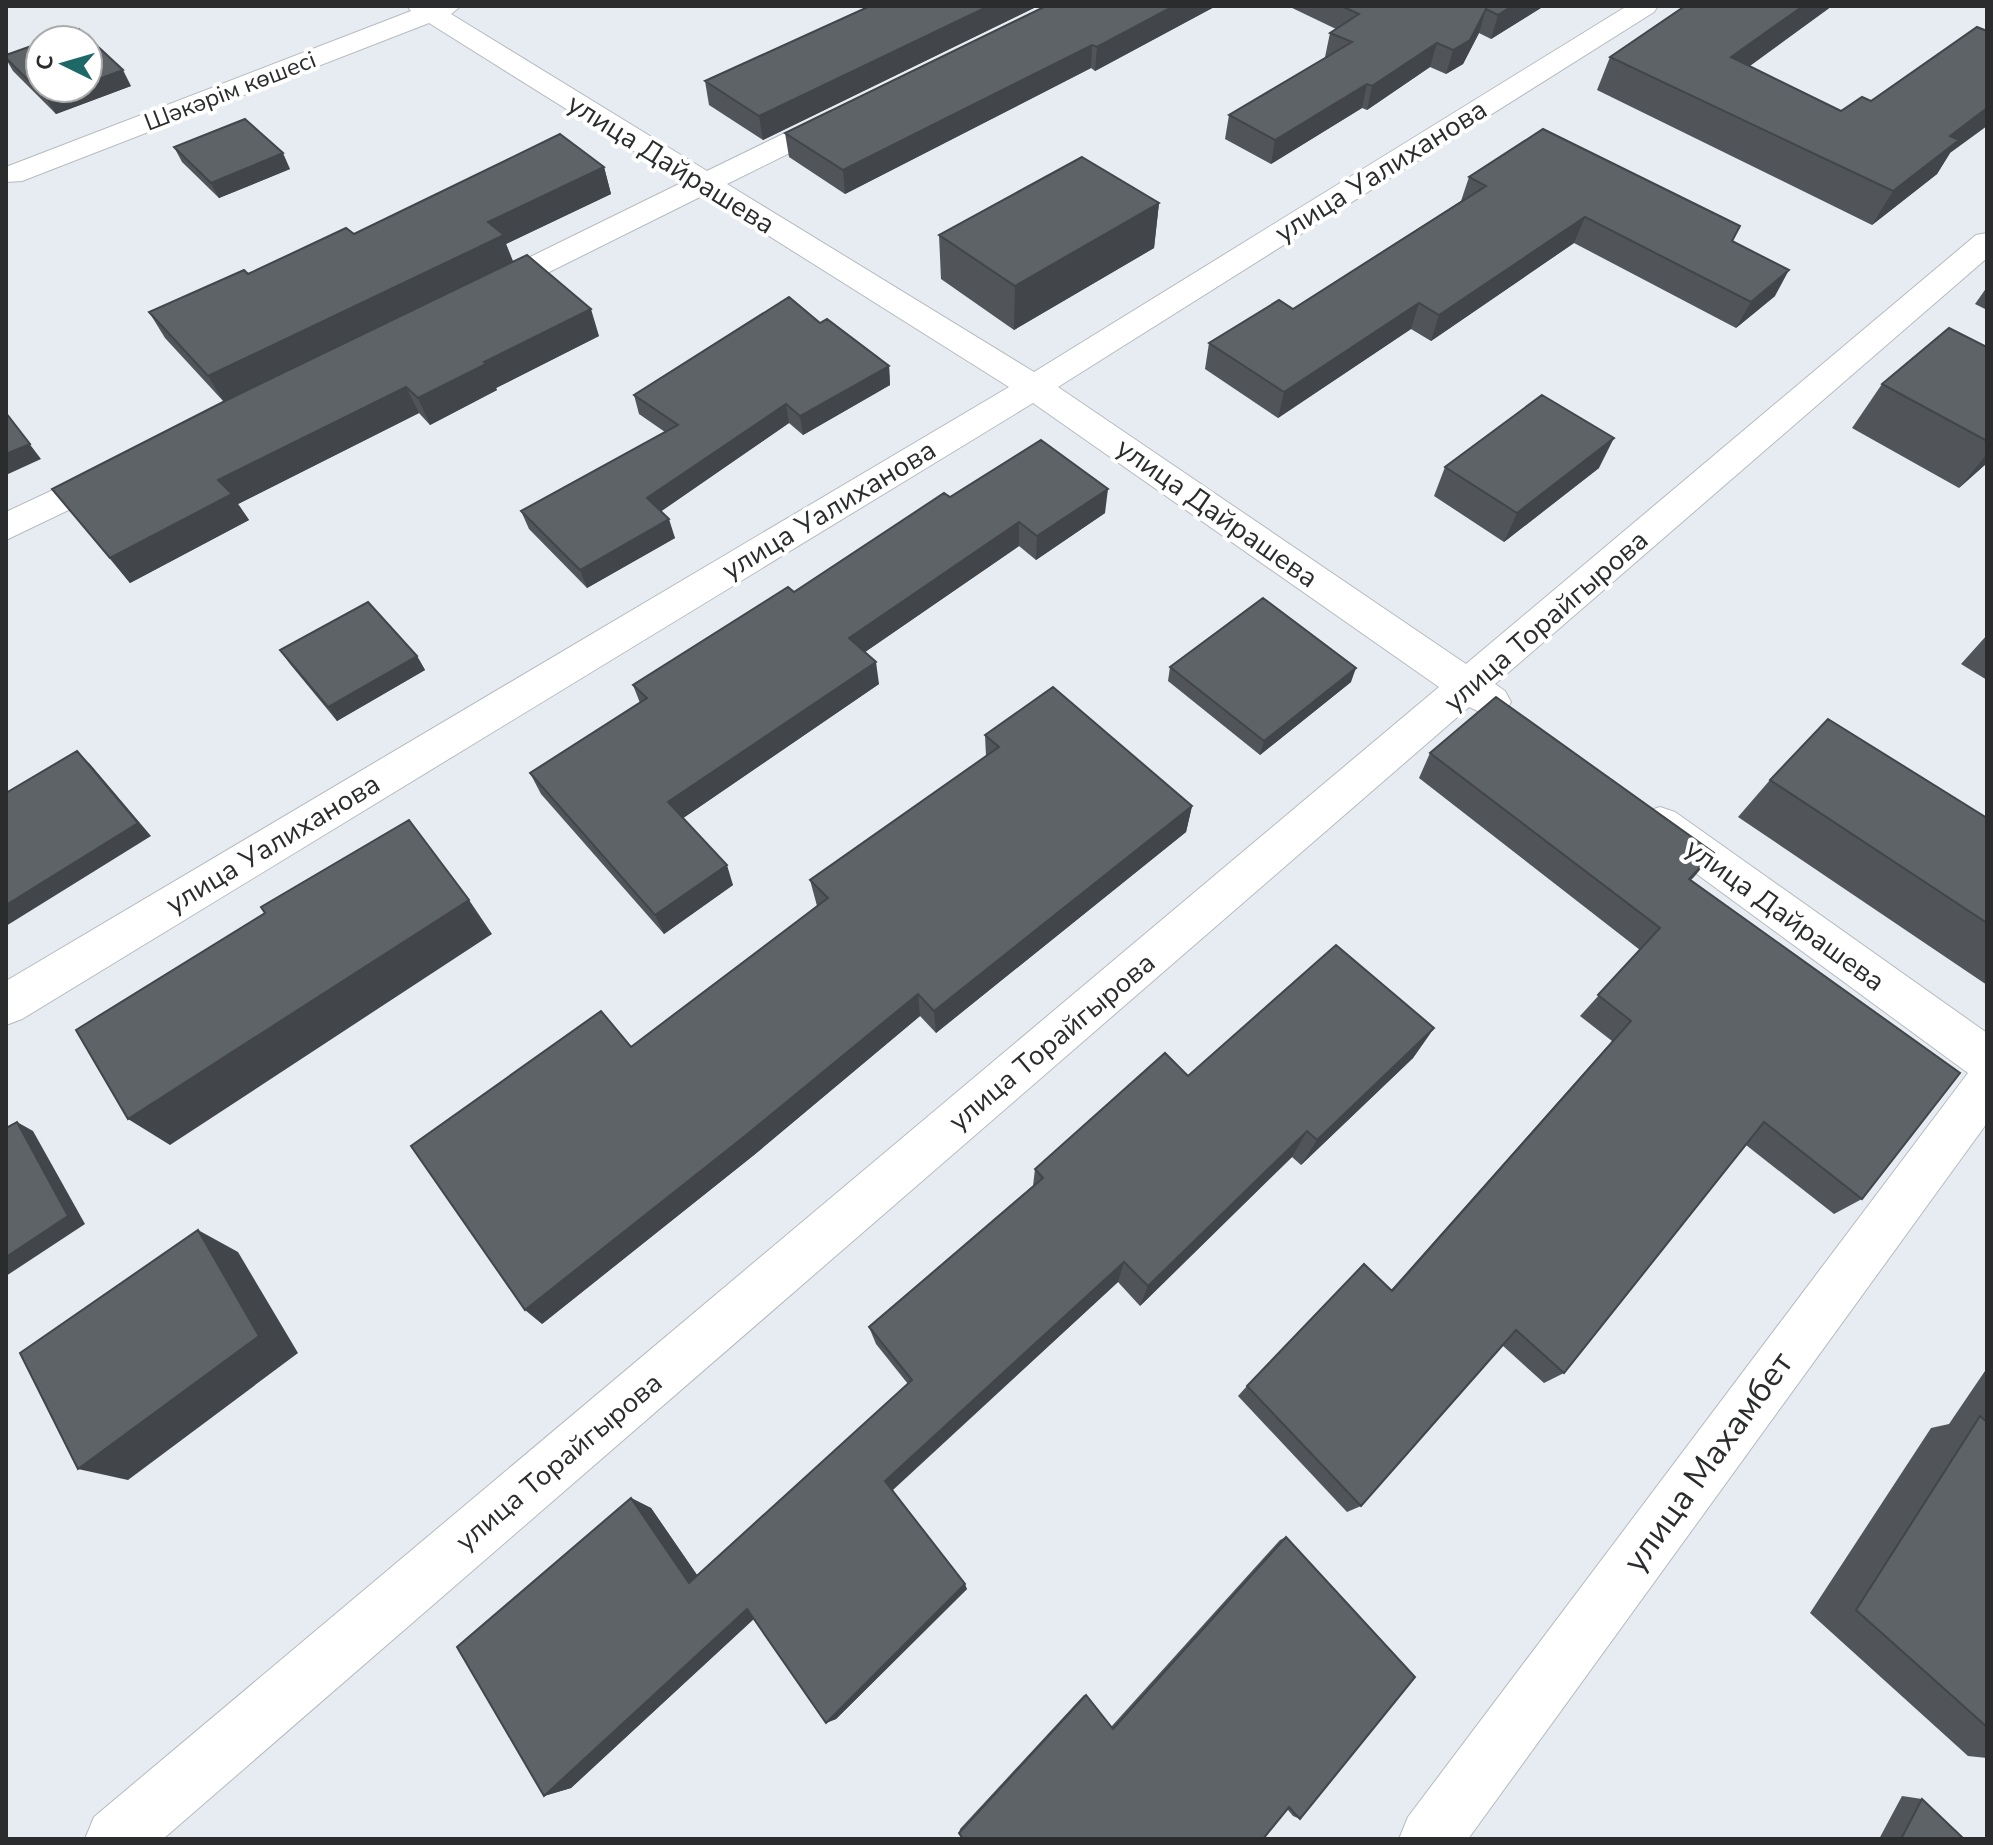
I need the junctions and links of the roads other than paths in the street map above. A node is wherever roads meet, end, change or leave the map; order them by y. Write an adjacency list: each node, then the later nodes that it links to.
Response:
1 (1645, 6): 8 (street, улица Уалиханова)
2 (433, 8): 4 (street, Шәкәрім көшесі); 5 (street, улица Дайрашева)
3 (870, 102): 5 (street)
4 (12, 175)
5 (703, 184): 7 (street); 8 (street, улица Дайрашева)
6 (1987, 242): 11 (street, улица Торайгырова)
7 (461, 303)
8 (1034, 387): 11 (street, улица Дайрашева); 14 (street, улица Уалиханова)
9 (148, 457): 10 (street)
10 (6, 527)
11 (1469, 687): 12 (street, улица Дайрашева); 17 (street, улица Торайгырова)
12 (1521, 724)
13 (1638, 808): 15 (street, улица Дайрашева)
14 (6, 1005)
15 (1987, 1060)
16 (1987, 1085): 18 (street, улица Махамбет)
17 (116, 1839)
18 (1430, 1839)

